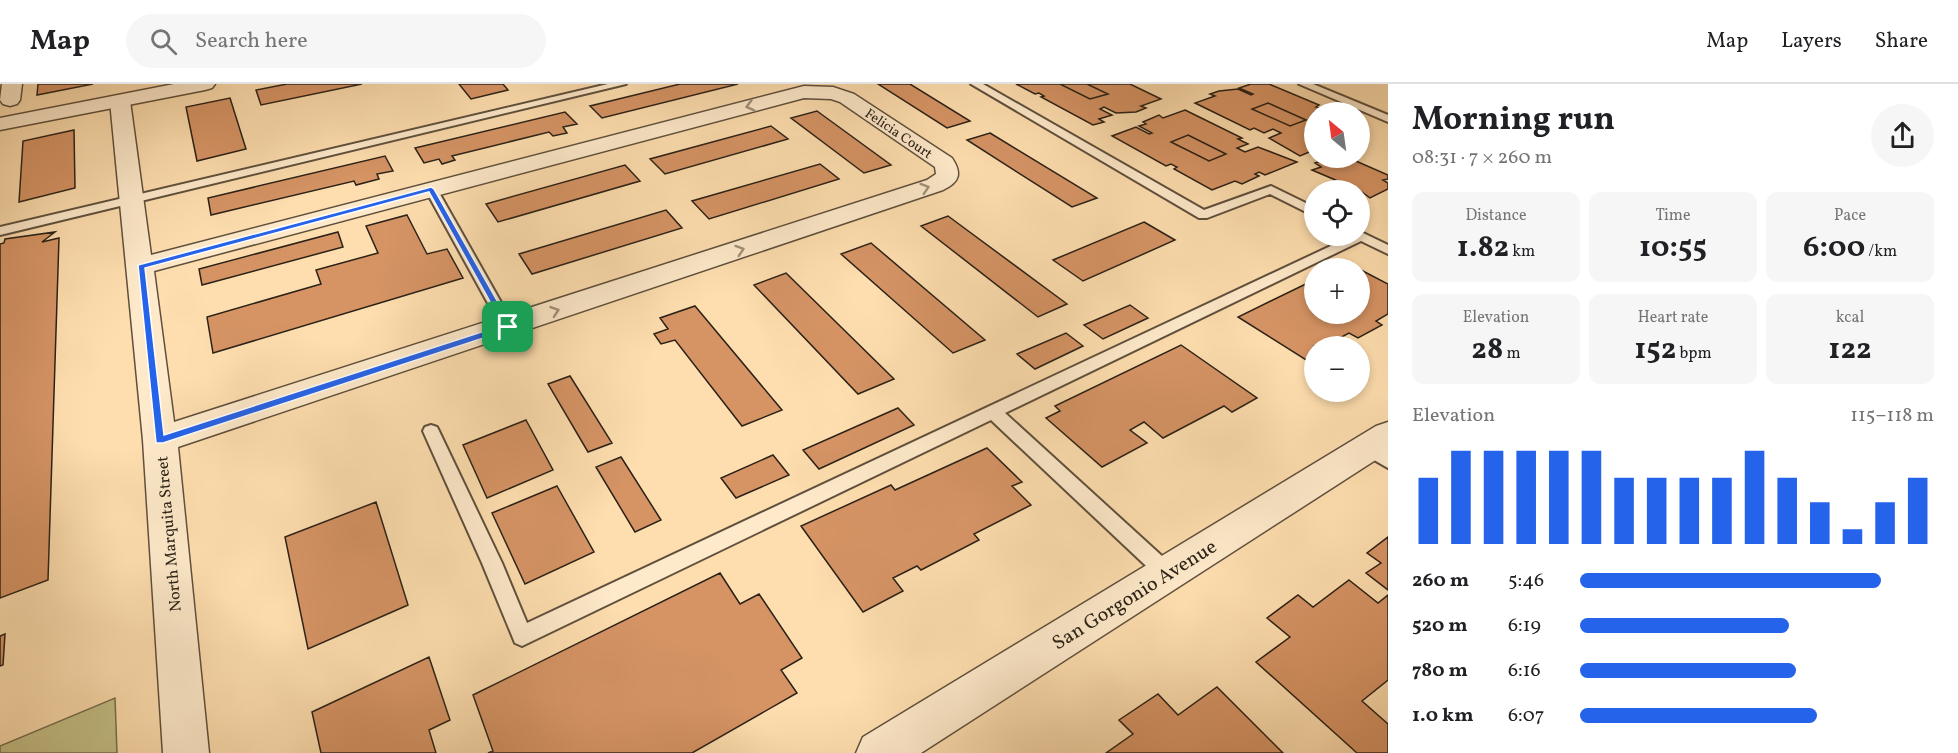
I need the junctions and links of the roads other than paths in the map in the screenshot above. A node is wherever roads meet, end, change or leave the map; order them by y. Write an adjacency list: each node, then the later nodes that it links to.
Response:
1 (205, 84): 5 (street)
2 (621, 84): 9 (lane)
3 (976, 84): 10 (lane)
4 (1304, 84): 6 (lane)
5 (120, 101): 7 (street); 9 (street, North Marquita Street)
6 (1388, 119)
7 (0, 123)
8 (431, 189): 15 (street, Felicia Court); 16 (lane); 16 (street, Felicia Court, one-way to 8)
9 (131, 201): 11 (lane); 15 (street, North Marquita Street)
10 (1304, 207)
11 (0, 231)
12 (1370, 240): 14 (lane)
13 (1337, 246): 17 (lane)
14 (1388, 250)
15 (140, 266): 19 (street, North Marquita Street)
16 (508, 327): 19 (street, Felicia Court)
17 (993, 412): 18 (lane); 21 (lane)
18 (431, 431)
19 (160, 440): 22 (street, North Marquita Street)
20 (1381, 448): 21 (street, San Gorgonio Avenue)
21 (1167, 573): 23 (street, San Gorgonio Avenue)
22 (186, 753)
23 (879, 753)

